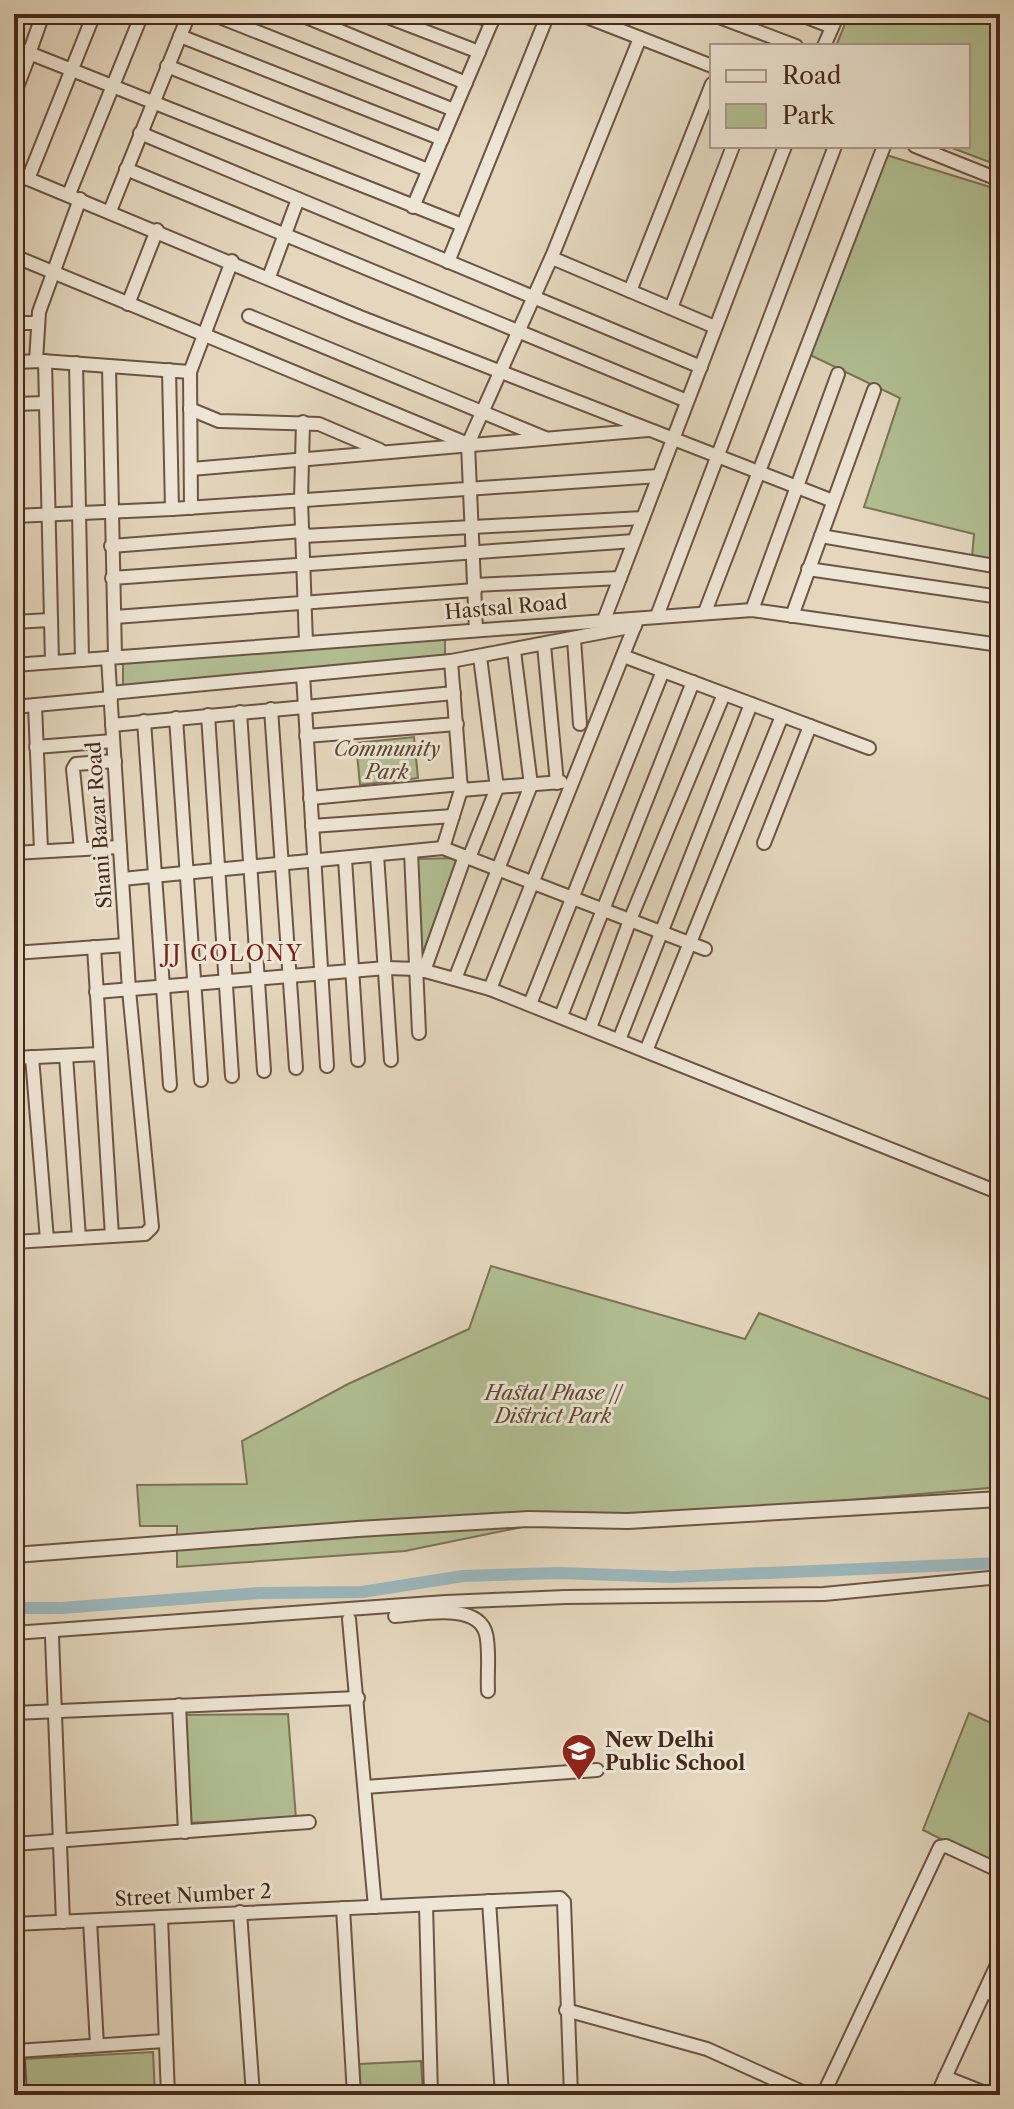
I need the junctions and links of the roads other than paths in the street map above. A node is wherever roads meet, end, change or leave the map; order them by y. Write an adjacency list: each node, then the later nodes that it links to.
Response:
1 (43, 14): 22 (street)
2 (94, 14): 26 (street)
3 (142, 14): 28 (street)
4 (189, 14): 17 (street)
5 (212, 14): 32 (street)
6 (299, 14): 27 (street)
7 (380, 14): 23 (street)
8 (473, 14): 14 (street)
9 (548, 14): 49 (street)
10 (579, 14): 15 (street)
11 (711, 14): 19 (street)
12 (799, 14): 16 (street)
13 (838, 14): 16 (street)
14 (493, 18): 23 (street)
15 (608, 19): 18 (street)
16 (832, 27): 20 (street)
17 (180, 36): 25 (street); 34 (street)
18 (640, 38): 24 (street); 53 (street)
19 (791, 44)
20 (825, 44)
21 (14, 47): 22 (street)
22 (30, 50): 26 (street); 30 (street)
23 (479, 52): 27 (street)
24 (710, 65)
25 (167, 66): 31 (street); 41 (street)
26 (71, 72): 28 (street); 43 (street)
27 (466, 83): 32 (street)
28 (113, 88): 31 (street); 45 (street)
29 (710, 89): 58 (street)
30 (14, 95)
31 (151, 102): 33 (street); 47 (street)
32 (454, 110): 34 (street)
33 (140, 133): 40 (street); 46 (street)
34 (442, 139): 41 (street)
35 (732, 148): 61 (street)
36 (784, 148): 65 (street)
37 (834, 148): 89 (street)
38 (883, 148): 92 (street)
39 (920, 148): 44 (street)
40 (126, 169): 48 (street); 51 (street)
41 (428, 170): 47 (street)
42 (14, 173): 43 (street)
43 (28, 179): 45 (street)
44 (1000, 180)
45 (74, 197): 48 (street); 56 (street)
46 (298, 199): 51 (street); 55 (street)
47 (413, 207): 49 (street)
48 (110, 211): 50 (street)
49 (462, 225): 55 (street)
50 (157, 230): 54 (street); 60 (street)
51 (285, 235): 57 (street); 66 (street)
52 (14, 256): 56 (street)
53 (552, 258): 58 (street); 59 (street)
54 (232, 261): 57 (street); 67 (street)
55 (448, 262): 59 (street)
56 (52, 271): 60 (street); 64 (street)
57 (269, 277): 74 (street)
58 (630, 291): 61 (street)
59 (534, 298): 66 (street); 72 (street)
60 (128, 304): 67 (street)
61 (671, 308): 65 (street)
62 (249, 316): 82 (street)
63 (14, 323): 64 (street)
64 (36, 323): 68 (street)
65 (715, 327): 72 (street)
66 (518, 331): 74 (street); 78 (street)
67 (202, 336): 75 (street); 87 (street)
68 (40, 361): 69 (street); 70 (street); 79 (street)
69 (14, 362)
70 (76, 363): 71 (street); 101 (street)
71 (109, 366): 73 (street); 100 (street, Shani Bazar Road)
72 (701, 367): 78 (street)
73 (169, 370): 75 (street); 99 (street)
74 (500, 371): 82 (street); 84 (street)
75 (190, 372): 81 (street)
76 (838, 374): 94 (street)
77 (874, 390): 97 (street)
78 (687, 401): 86 (street)
79 (46, 403): 80 (street); 102 (street)
80 (14, 404)
81 (190, 409): 83 (street); 91 (street)
82 (483, 410): 85 (street); 87 (street)
83 (303, 422): 88 (street); 90 (street)
84 (651, 430): 85 (street); 86 (street)
85 (548, 439): 87 (street)
86 (673, 439): 89 (street); 93 (street)
87 (468, 444): 88 (street); 95 (street)
88 (383, 452): 90 (street)
89 (715, 455): 92 (street); 121 (street)
90 (301, 459): 91 (street); 96 (street)
91 (191, 469): 98 (street)
92 (757, 472): 94 (street); 120 (street)
93 (659, 476): 95 (street); 104 (street)
94 (795, 486): 97 (street); 119 (street)
95 (472, 488): 96 (street); 105 (street)
96 (301, 500): 98 (street); 106 (street)
97 (833, 501): 107 (street)
98 (191, 508): 99 (street)
99 (172, 509): 100 (street)
100 (111, 512): 101 (street); 109 (street, Shani Bazar Road)
101 (79, 513): 102 (street); 137 (street)
102 (47, 515): 103 (street); 124 (street)
103 (14, 516)
104 (643, 518): 105 (street); 108 (street)
105 (474, 526): 106 (street); 110 (street)
106 (303, 533): 109 (street); 111 (street)
107 (821, 536): 112 (street); 113 (street)
108 (634, 541): 110 (street); 115 (street)
109 (111, 546): 114 (street, Shani Bazar Road)
110 (475, 552): 111 (street); 116 (street)
111 (304, 564): 114 (street); 118 (street)
112 (1000, 567)
113 (808, 569): 117 (street); 122 (street)
114 (112, 578): 123 (street, Shani Bazar Road)
115 (620, 578): 116 (street); 125 (street)
116 (475, 588): 118 (street); 128 (street)
117 (1000, 597)
118 (304, 603): 123 (street); 130 (street)
119 (752, 610): 120 (street, Hastsal Road); 122 (street, Hastsal Road)
120 (705, 612): 121 (street, Hastsal Road)
121 (657, 616): 126 (street, Hastsal Road)
122 (792, 616): 132 (street, Hastsal Road)
123 (115, 617): 135 (street, Shani Bazar Road)
124 (50, 620): 127 (street); 139 (street)
125 (604, 620): 126 (street, Hastsal Road); 128 (street, Hastsal Road)
126 (637, 621): 129 (street); 134 (street)
127 (14, 622)
128 (476, 630): 130 (street, Hastsal Road)
129 (574, 639): 131 (street); 158 (street)
130 (306, 643): 135 (street, Hastsal Road)
131 (544, 645): 133 (street); 167 (street)
132 (1000, 645)
133 (514, 651): 136 (street); 168 (street)
134 (623, 656): 141 (street); 166 (street)
135 (112, 657): 137 (street, Hastsal Road); 146 (street, Shani Bazar Road)
136 (480, 657): 138 (street); 170 (street)
137 (82, 660): 139 (street, Hastsal Road)
138 (451, 661): 142 (street); 144 (street)
139 (52, 662): 140 (street, Hastsal Road)
140 (14, 665)
141 (663, 671): 143 (street); 194 (street)
142 (303, 675): 146 (street); 149 (street)
143 (693, 682): 145 (street); 195 (street)
144 (454, 693): 149 (street); 157 (street)
145 (724, 694): 147 (street); 196 (street)
146 (110, 696): 148 (street); 159 (street, Shani Bazar Road)
147 (751, 704): 154 (street); 197 (street)
148 (35, 705): 150 (street); 163 (street)
149 (304, 706): 151 (street); 161 (street)
150 (14, 707)
151 (271, 709): 152 (street); 186 (street)
152 (240, 712): 153 (street); 187 (street)
153 (208, 715): 155 (street); 188 (street)
154 (782, 716): 160 (street); 198 (street)
155 (176, 718): 156 (street); 190 (street)
156 (144, 721): 159 (street); 191 (street)
157 (457, 724): 161 (street); 169 (street)
158 (580, 724)
159 (112, 725): 162 (street, Shani Bazar Road)
160 (810, 726): 164 (street); 175 (street)
161 (306, 736): 171 (street)
162 (113, 741): 163 (street); 165 (street, Shani Bazar Road)
163 (36, 747): 179 (street)
164 (869, 748)
165 (115, 761): 176 (street, Shani Bazar Road); 178 (street)
166 (572, 781): 167 (street); 193 (street)
167 (557, 783): 168 (street)
168 (531, 785): 170 (street); 189 (street)
169 (461, 787): 170 (street); 171 (street); 172 (street)
170 (497, 788): 183 (street)
171 (310, 798): 174 (street)
172 (453, 816): 174 (street); 177 (street)
173 (14, 817): 181 (street)
174 (312, 826): 185 (street)
175 (764, 843)
176 (120, 847): 178 (street); 192 (street, Shani Bazar Road)
177 (443, 848): 180 (street); 183 (street)
178 (81, 849): 179 (street)
179 (41, 850): 181 (street)
180 (411, 852): 182 (street); 205 (street)
181 (15, 853)
182 (377, 855): 184 (street); 203 (street)
183 (467, 857): 189 (street); 205 (street)
184 (345, 859): 185 (street); 204 (street)
185 (314, 862): 186 (street); 206 (street)
186 (281, 863): 187 (street); 207 (street)
187 (250, 866): 188 (street); 208 (street)
188 (217, 868): 190 (street); 210 (street)
189 (499, 869): 193 (street); 209 (street)
190 (186, 872): 191 (street); 211 (street)
191 (155, 874): 192 (street); 212 (street)
192 (122, 879): 199 (street, Shani Bazar Road)
193 (532, 881): 194 (street); 213 (street)
194 (571, 897): 195 (street); 216 (street)
195 (601, 908): 196 (street); 217 (street)
196 (630, 920): 197 (street); 218 (street)
197 (661, 932): 198 (street); 220 (street)
198 (689, 943): 201 (street); 221 (street)
199 (126, 945): 200 (street); 214 (street, Shani Bazar Road)
200 (94, 947): 202 (street); 215 (street)
201 (705, 949)
202 (14, 953)
203 (386, 968): 204 (street); 205 (street); 227 (street)
204 (354, 970): 206 (street); 226 (street)
205 (421, 970): 209 (street); 219 (street)
206 (322, 973): 207 (street); 228 (street)
207 (289, 976): 208 (street); 229 (street)
208 (257, 979): 210 (street); 230 (street)
209 (455, 979): 213 (street)
210 (226, 981): 211 (street); 231 (street)
211 (194, 984): 212 (street); 232 (street)
212 (162, 987): 214 (street); 233 (street)
213 (490, 989): 216 (street)
214 (129, 990): 215 (street); 235 (street, Shani Bazar Road)
215 (96, 992): 222 (street)
216 (530, 1004): 217 (street)
217 (561, 1016): 218 (street)
218 (590, 1028): 220 (street)
219 (419, 1033)
220 (619, 1040): 221 (street)
221 (646, 1051): 234 (street)
222 (100, 1054): 223 (street); 235 (street)
223 (66, 1056): 224 (street); 236 (street)
224 (32, 1057): 225 (street); 237 (street)
225 (14, 1058)
226 (358, 1060)
227 (391, 1060)
228 (327, 1066)
229 (296, 1068)
230 (264, 1071)
231 (232, 1076)
232 (201, 1080)
233 (170, 1085)
234 (1000, 1193)
235 (112, 1236): 236 (street)
236 (79, 1238): 237 (street)
237 (47, 1240): 238 (street)
238 (14, 1242)
239 (1000, 1499): 240 (street)
240 (14, 1555)
241 (1000, 1577): 243 (street)
242 (349, 1619): 244 (street); 245 (street); 246 (street)
243 (14, 1636): 244 (street)
244 (52, 1637): 248 (street)
245 (488, 1691)
246 (358, 1698): 247 (street); 251 (street)
247 (179, 1705): 248 (street); 253 (street)
248 (57, 1711): 249 (street); 254 (street)
249 (14, 1713)
250 (597, 1770): 251 (street)
251 (365, 1787): 259 (street)
252 (309, 1822): 253 (street)
253 (185, 1832): 254 (street)
254 (60, 1840): 255 (street); 264 (street)
255 (14, 1844)
256 (1000, 1871): 283 (street)
257 (489, 1901): 258 (street, Street Number 2); 270 (street, Street Number 2); 280 (street)
258 (426, 1905): 259 (street, Street Number 2); 279 (street)
259 (375, 1907): 260 (street, Street Number 2)
260 (343, 1908): 261 (street, Street Number 2); 278 (street)
261 (240, 1912): 262 (street, Street Number 2); 277 (street)
262 (161, 1917): 263 (street, Street Number 2); 271 (street)
263 (90, 1921): 264 (street, Street Number 2); 272 (street)
264 (63, 1922): 265 (street, Street Number 2)
265 (14, 1924)
266 (1000, 1958): 268 (street)
267 (14, 1990): 273 (street)
268 (985, 1991): 269 (street); 274 (street)
269 (1000, 1998)
270 (566, 2010): 281 (street); 282 (street)
271 (164, 2041): 272 (street); 276 (street)
272 (97, 2045): 273 (street)
273 (17, 2051): 275 (street)
274 (945, 2077): 284 (street); 285 (street)
275 (20, 2095)
276 (168, 2095)
277 (253, 2095)
278 (354, 2095)
279 (431, 2095)
280 (502, 2095)
281 (571, 2095)
282 (809, 2095)
283 (823, 2095)
284 (937, 2095)
285 (990, 2095)

